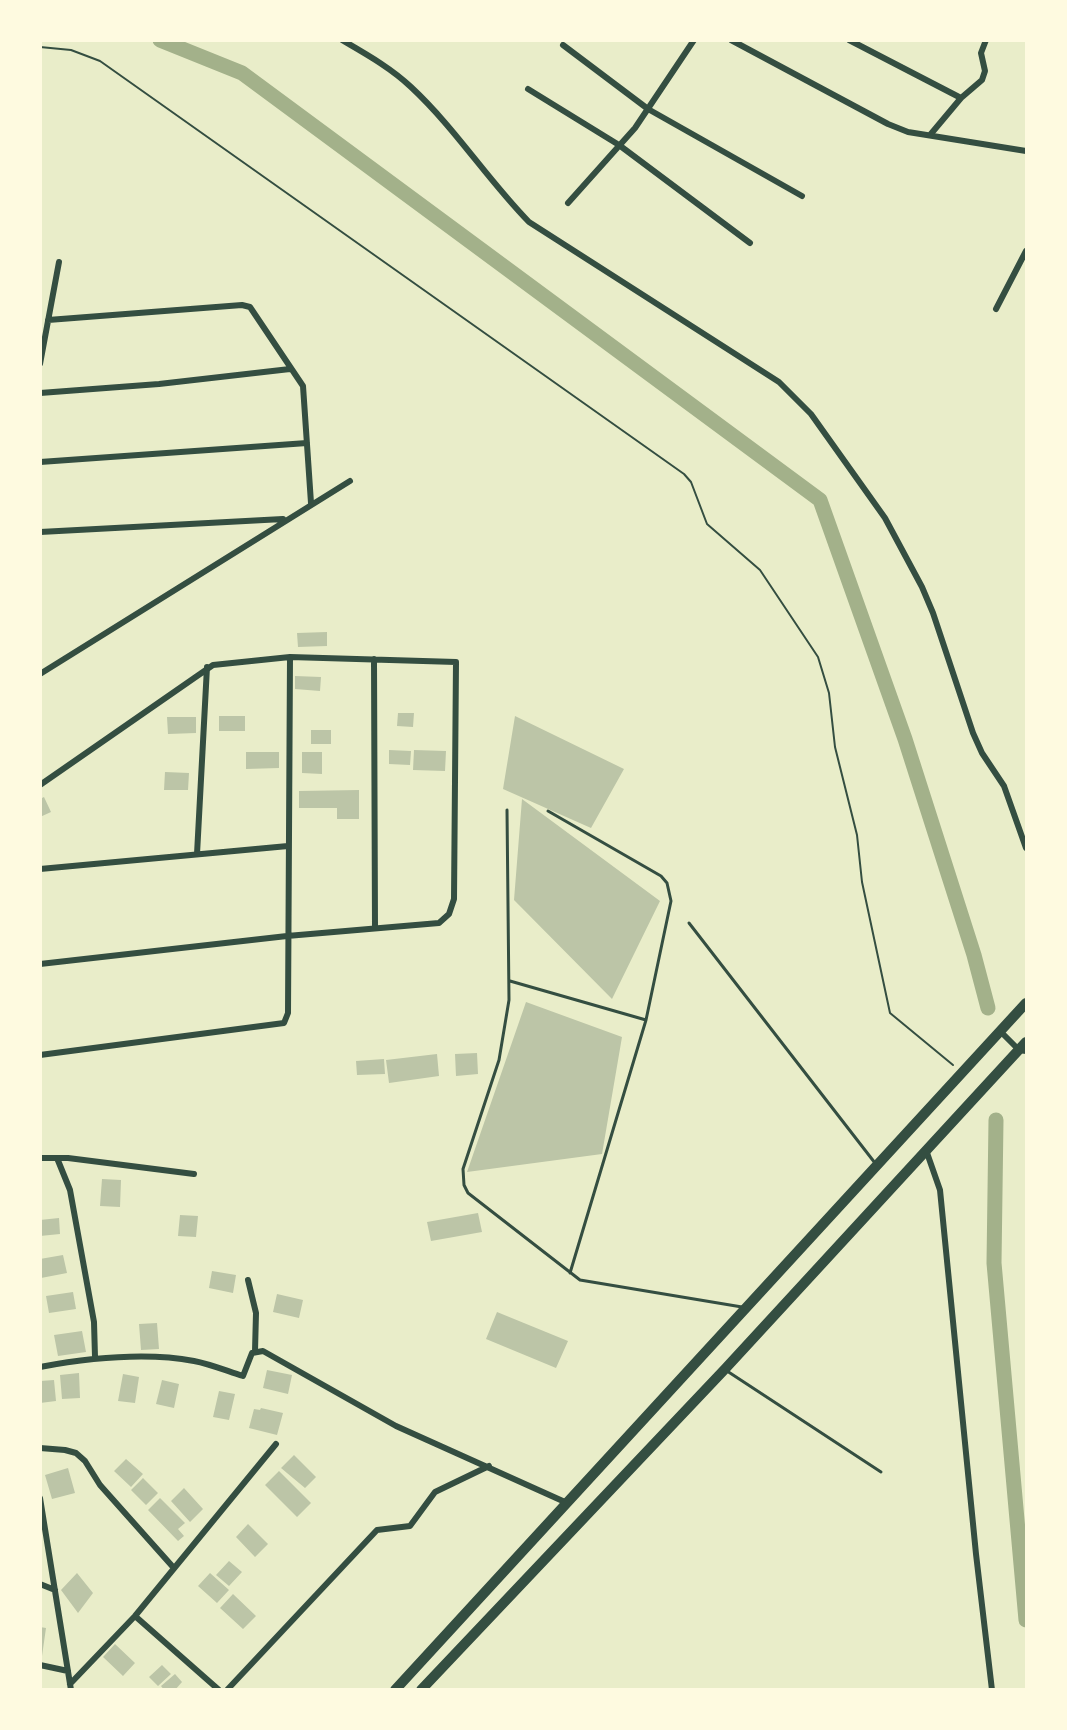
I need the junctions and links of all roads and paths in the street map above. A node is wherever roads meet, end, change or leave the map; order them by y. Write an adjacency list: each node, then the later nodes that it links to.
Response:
1 (342, 40): 38 (street)
2 (694, 40): 10 (street)
3 (731, 40): 11 (street)
4 (849, 40): 9 (street)
5 (986, 40): 9 (street)
6 (563, 45): 10 (street)
7 (40, 47): 51 (path)
8 (528, 89): 12 (street)
9 (961, 98): 11 (street)
10 (648, 109): 12 (street); 14 (street)
11 (930, 135): 13 (street)
12 (619, 145): 15 (street); 16 (street)
13 (1026, 151)
14 (802, 196)
15 (568, 203)
16 (750, 243)
17 (1026, 251): 19 (street)
18 (59, 262): 20 (street)
19 (996, 309)
20 (48, 320): 21 (street); 22 (street)
21 (40, 364)
22 (290, 369): 23 (street); 24 (street)
23 (40, 393)
24 (308, 443): 25 (street); 27 (street)
25 (40, 462)
26 (350, 480): 27 (street)
27 (311, 503): 28 (street)
28 (284, 519): 29 (street); 33 (street)
29 (40, 532)
30 (290, 657): 31 (street); 32 (street); 37 (street)
31 (374, 659): 42 (street); 42 (street)
32 (207, 668): 34 (street); 39 (street)
33 (40, 674)
34 (40, 785)
35 (507, 810): 45 (lane)
36 (548, 811): 47 (lane)
37 (288, 846): 39 (street); 43 (street)
38 (1026, 848)
39 (197, 854): 40 (street)
40 (40, 869)
41 (689, 923): 55 (lane)
42 (375, 928): 43 (street)
43 (287, 936): 44 (street); 50 (street)
44 (40, 964)
45 (510, 981): 47 (lane); 57 (lane)
46 (1026, 1003): 48 (highway)
47 (646, 1020): 57 (lane)
48 (1001, 1032): 49 (street); 51 (highway)
49 (1024, 1048): 52 (highway)
50 (40, 1055)
51 (962, 1074): 55 (highway)
52 (927, 1150): 63 (highway); 81 (street)
53 (40, 1158): 54 (street)
54 (57, 1158): 56 (street); 61 (street)
55 (876, 1164): 59 (highway)
56 (194, 1174)
57 (570, 1274): 59 (lane)
58 (248, 1280): 60 (street)
59 (744, 1307): 69 (highway)
60 (255, 1351): 61 (street); 66 (street)
61 (94, 1357): 62 (street)
62 (40, 1367)
63 (725, 1369): 67 (lane); 80 (highway)
64 (276, 1444): 70 (street)
65 (40, 1448): 70 (street)
66 (489, 1466): 69 (street); 78 (street)
67 (881, 1472)
68 (40, 1498): 72 (street)
69 (565, 1502): 79 (highway)
70 (173, 1567): 73 (street)
71 (40, 1584): 72 (street)
72 (55, 1590): 75 (street)
73 (135, 1616): 76 (street); 77 (street)
74 (40, 1665): 75 (street)
75 (68, 1671): 76 (street)
76 (71, 1687)
77 (219, 1689)
78 (227, 1689)
79 (395, 1689)
80 (421, 1689)
81 (992, 1689)

